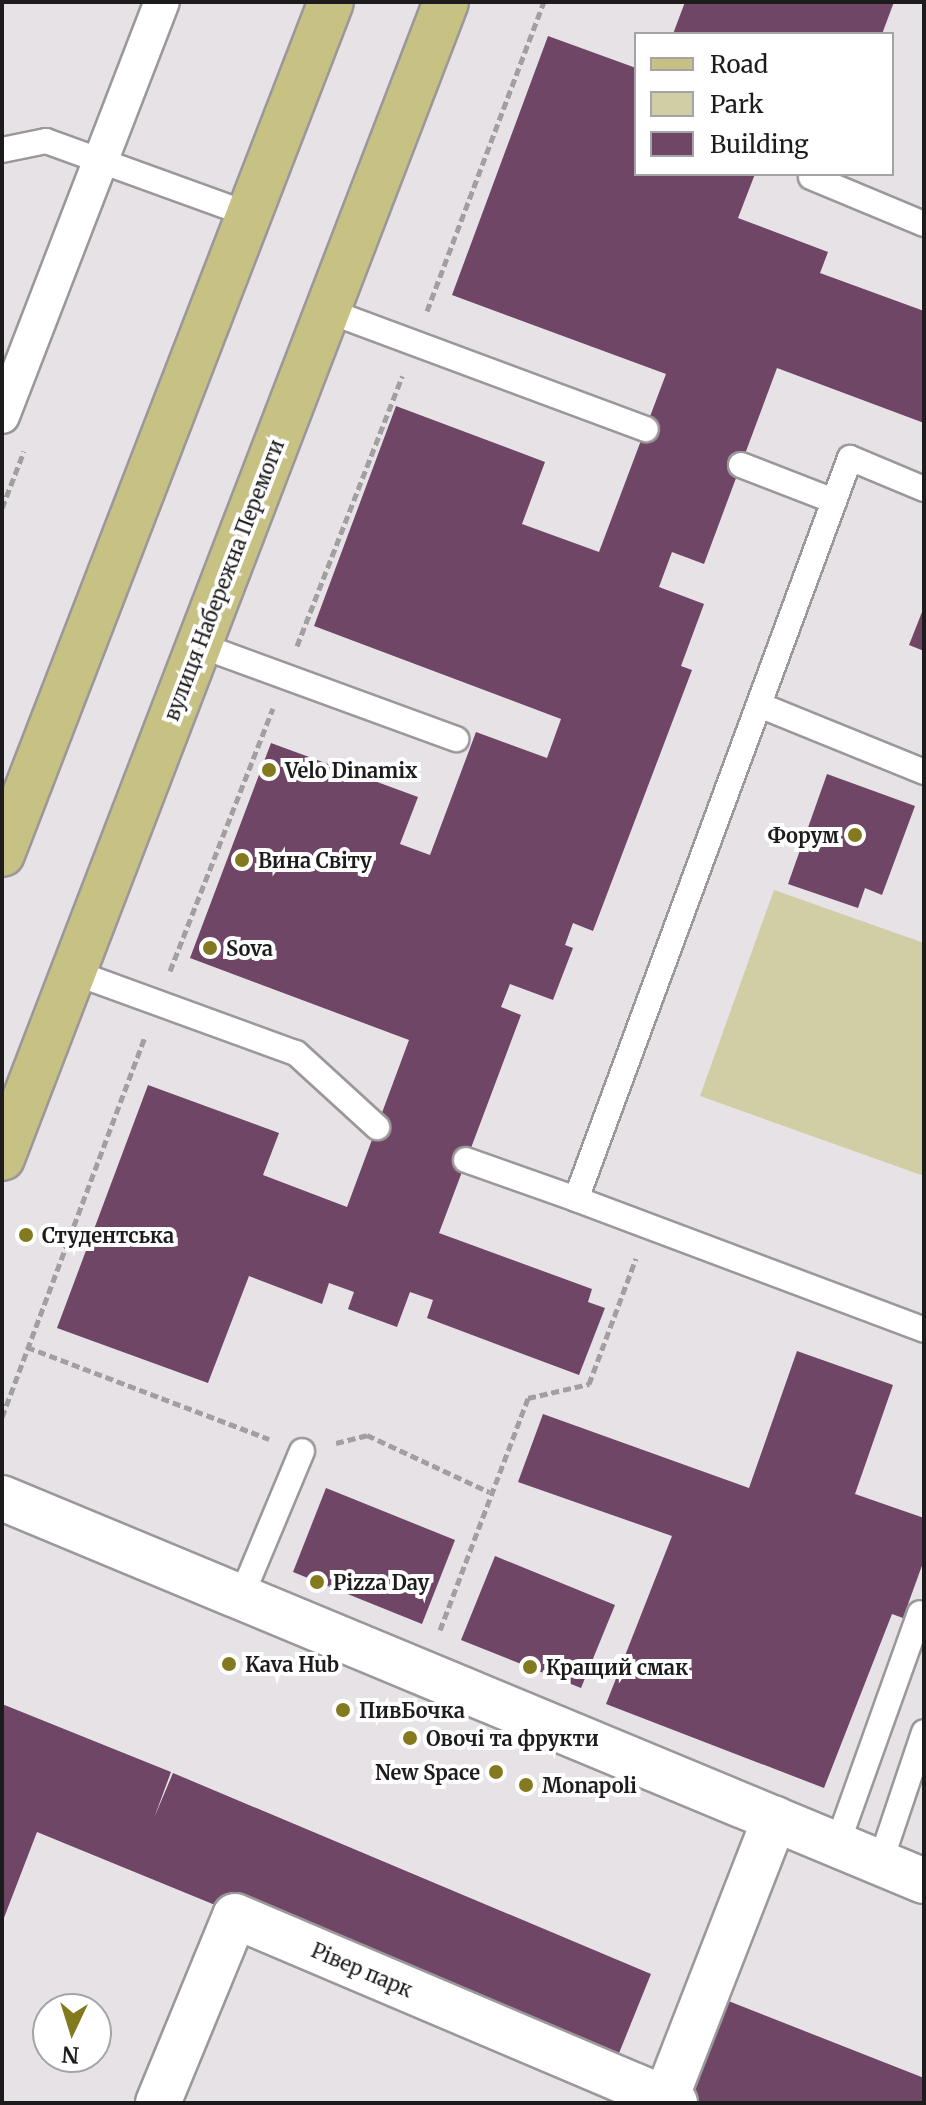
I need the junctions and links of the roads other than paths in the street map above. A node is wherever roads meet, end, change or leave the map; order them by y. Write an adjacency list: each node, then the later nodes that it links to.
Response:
1 (162, 2): 5 (street)
2 (331, 2): 7 (main road)
3 (446, 2): 9 (main road, вулиця Набережна Перемоги)
4 (2, 150): 5 (lane)
5 (103, 160): 7 (lane); 10 (street)
6 (811, 177): 8 (lane)
7 (248, 214): 19 (main road)
8 (924, 224)
9 (328, 311): 11 (lane); 15 (main road, вулиця Набережна Перемоги)
10 (2, 416)
11 (646, 429)
12 (741, 465): 14 (lane)
13 (924, 489): 14 (lane)
14 (834, 501): 16 (lane)
15 (199, 645): 17 (lane); 20 (main road, вулиця Набережна Перемоги)
16 (759, 705): 18 (lane); 24 (lane)
17 (456, 739)
18 (924, 772)
19 (2, 854)
20 (73, 972): 21 (lane); 22 (main road, вулиця Набережна Перемоги)
21 (377, 1127)
22 (2, 1158)
23 (466, 1160): 24 (lane)
24 (576, 1199): 25 (lane)
25 (924, 1330)
26 (302, 1451): 28 (lane)
27 (2, 1498): 28 (street)
28 (241, 1597): 31 (street)
29 (920, 1613): 32 (lane)
30 (924, 1732): 33 (lane)
31 (775, 1819): 32 (street); 35 (street)
32 (837, 1845): 33 (street)
33 (880, 1863): 34 (street)
34 (924, 1881)
35 (668, 2102): 36 (street, Рівер парк)
36 (158, 2103)

